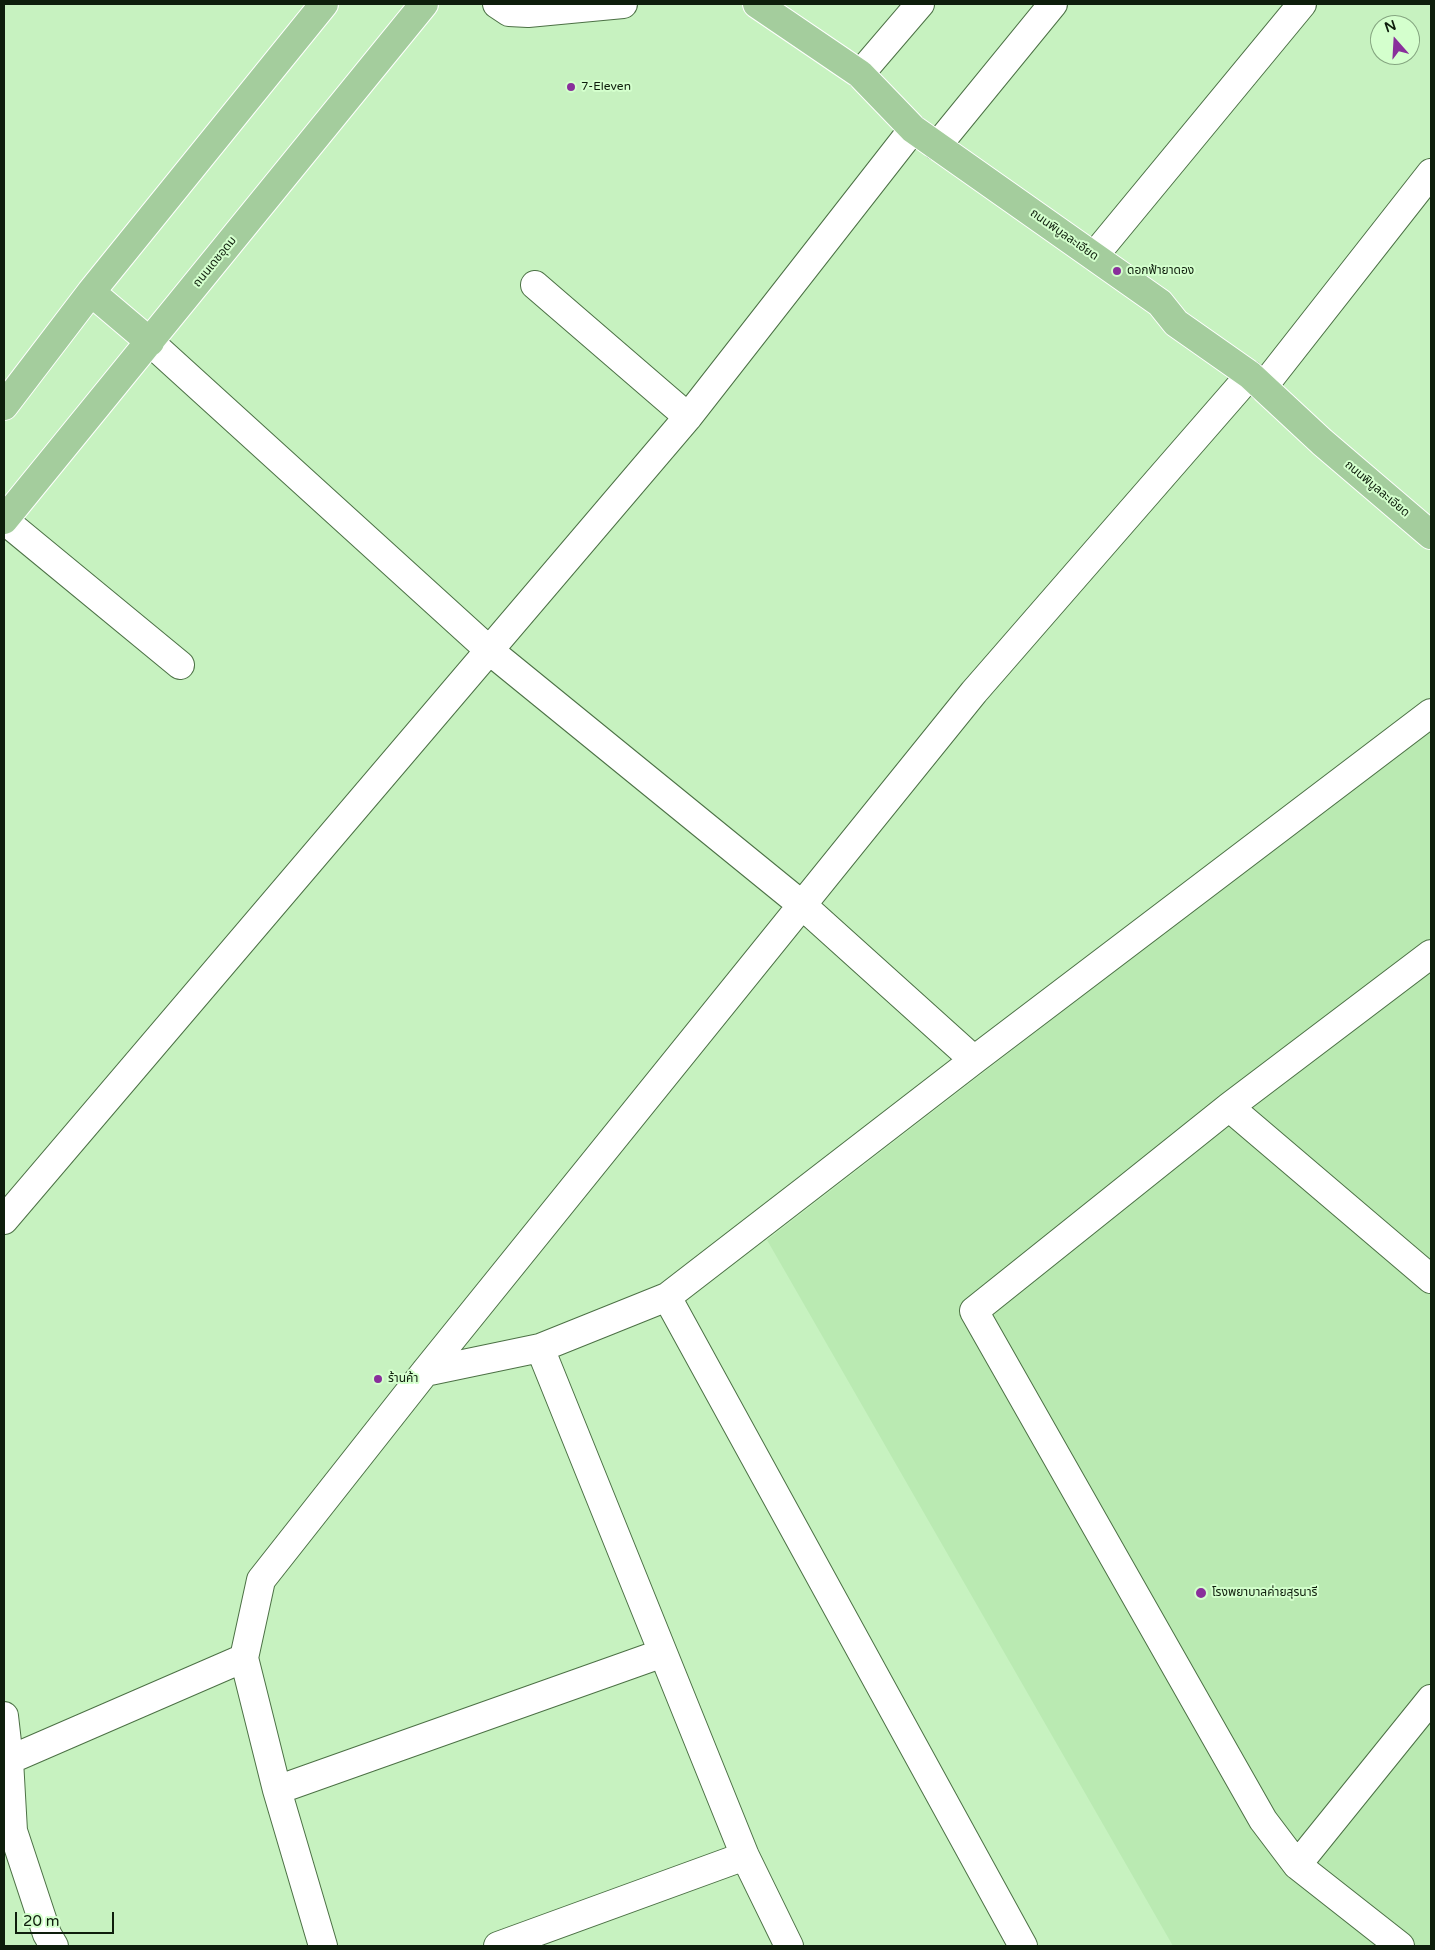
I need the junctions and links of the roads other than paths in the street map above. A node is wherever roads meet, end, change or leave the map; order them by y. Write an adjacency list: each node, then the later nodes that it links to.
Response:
1 (324, 4): 15 (main road)
2 (424, 4): 16 (main road, ถนนเดชอุดม)
3 (497, 4): 4 (street)
4 (623, 4)
5 (757, 4): 9 (main road, ถนนพิบูลละเอียด)
6 (920, 4): 9 (street)
7 (1053, 4): 11 (street)
8 (1302, 4): 13 (street)
9 (860, 74): 10 (main road, ถนนพิบูลละเอียด)
10 (914, 129): 11 (main road, ถนนพิบูลละเอียด); 19 (street)
11 (937, 146): 13 (main road, ถนนพิบูลละเอียด)
12 (1431, 173): 17 (street)
13 (1094, 256): 17 (main road, ถนนพิบูลละเอียด)
14 (535, 285): 19 (street)
15 (92, 292): 16 (main road); 18 (main road)
16 (150, 342): 20 (main road, ถนนเดชอุดม); 22 (street)
17 (1256, 381): 21 (main road, ถนนพิบูลละเอียด); 25 (street)
18 (4, 406)
19 (688, 417): 22 (street)
20 (4, 520): 23 (street)
21 (1431, 535)
22 (490, 651): 25 (street); 29 (street)
23 (180, 665)
24 (1431, 713): 27 (street)
25 (802, 905): 27 (street); 33 (street)
26 (1431, 954): 28 (street)
27 (974, 1060): 31 (street)
28 (1229, 1107): 30 (street); 41 (street)
29 (4, 1220)
30 (1431, 1279)
31 (667, 1297): 32 (street); 46 (street)
32 (540, 1348): 33 (street); 34 (street)
33 (425, 1372): 35 (street)
34 (663, 1653): 39 (street); 40 (street)
35 (244, 1658): 38 (street); 39 (street)
36 (1431, 1700): 41 (street)
37 (4, 1716): 38 (street)
38 (9, 1760): 42 (street)
39 (277, 1790): 43 (street)
40 (745, 1856): 44 (street); 45 (street)
41 (1297, 1865): 47 (street)
42 (54, 1946)
43 (323, 1946)
44 (498, 1946)
45 (788, 1946)
46 (1023, 1946)
47 (1400, 1946)

